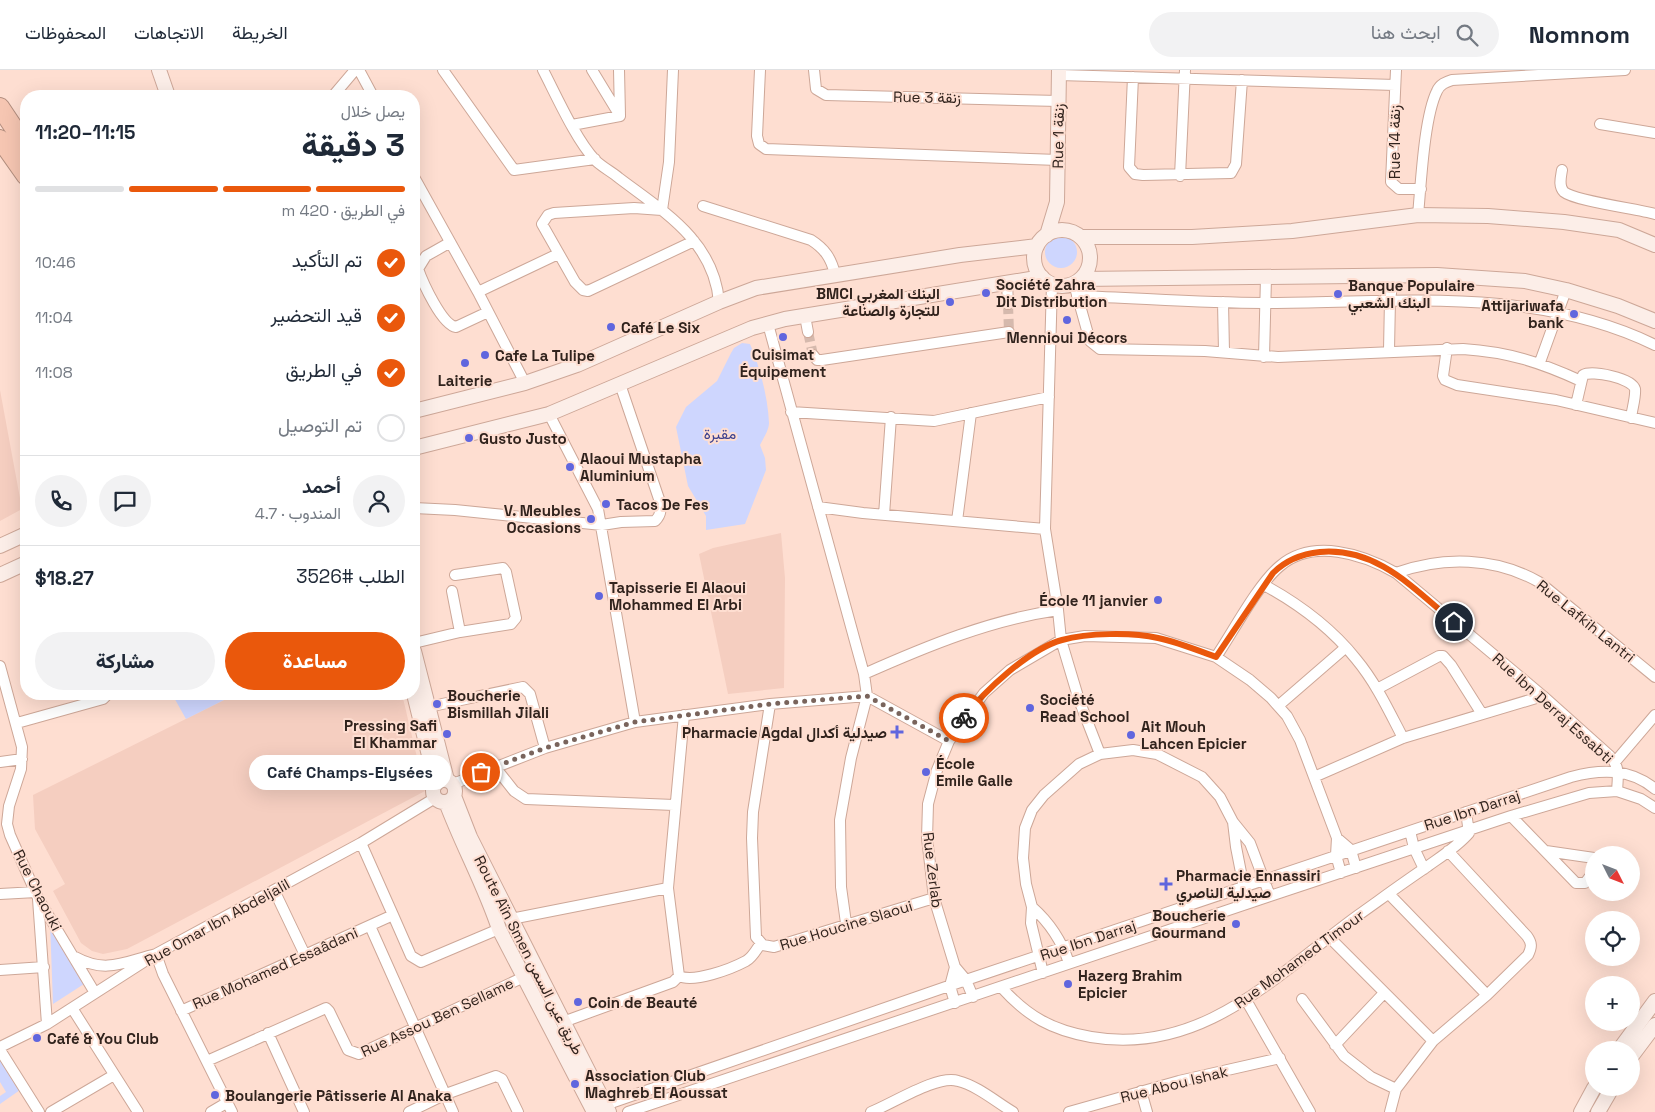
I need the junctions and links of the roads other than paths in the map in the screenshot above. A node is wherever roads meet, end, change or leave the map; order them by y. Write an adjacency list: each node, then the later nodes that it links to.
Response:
1 (159, 70): 20 (main road)
2 (355, 70): 21 (street)
3 (360, 70): 22 (street)
4 (444, 70): 31 (street)
5 (543, 70): 27 (street)
6 (592, 70): 25 (street)
7 (619, 70): 25 (street)
8 (673, 70): 40 (street)
9 (760, 70): 32 (street)
10 (814, 70): 23 (street, Rue 3 زنقة)
11 (1292, 70): 18 (street)
12 (1396, 70): 19 (street, Rue 14 زنقة)
13 (1624, 70): 37 (street)
14 (1059, 72): 16 (street); 23 (main road, Rue 1 زنقة)
15 (1184, 74): 16 (street); 17 (street); 35 (street)
16 (1133, 77): 35 (street)
17 (1242, 80): 18 (street); 35 (street)
18 (1291, 82): 19 (street)
19 (1395, 85): 37 (street, Rue 14 زنقة)
20 (166, 90)
21 (337, 90)
22 (370, 90)
23 (1059, 100): 32 (main road, Rue 1 زنقة)
24 (0, 107): 29 (highway)
25 (620, 116): 27 (street)
26 (1600, 124): 28 (street)
27 (572, 125): 31 (street)
28 (1655, 133)
29 (20, 137)
30 (0, 139): 33 (highway)
31 (595, 159): 40 (street)
32 (1058, 160): 38 (main road, Rue 1 زنقة)
33 (20, 167)
34 (1562, 170): 41 (street)
35 (1180, 176)
36 (420, 188): 46 (street)
37 (1421, 189): 42 (street)
38 (1057, 202): 43 (main road); 44 (main road)
39 (703, 206): 52 (street)
40 (662, 210): 45 (street); 49 (street)
41 (1655, 214)
42 (1418, 215): 44 (main road); 47 (main road)
43 (1047, 235): 44 (main road); 48 (main road)
44 (1079, 236): 57 (main road)
45 (694, 241): 49 (street); 61 (street)
46 (449, 243): 50 (street); 59 (street)
47 (1655, 245)
48 (1037, 246): 52 (main road); 55 (main road)
49 (558, 254): 59 (street)
50 (420, 266)
51 (420, 273): 66 (street)
52 (835, 274): 61 (main road)
53 (1394, 276): 54 (main road); 58 (main road); 60 (street)
54 (1266, 277): 57 (main road); 63 (street)
55 (1047, 281): 56 (main road); 57 (main road); 82 (street)
56 (1007, 283): 64 (street); 67 (main road)
57 (1077, 286): 62 (street); 75 (street)
58 (1566, 290): 65 (street); 68 (main road)
59 (478, 292): 66 (street)
60 (1390, 299): 63 (street); 65 (street); 74 (street)
61 (719, 302): 80 (main road)
62 (1223, 302): 63 (street); 75 (street)
63 (1264, 303): 77 (street)
64 (1008, 304)
65 (1559, 311): 72 (street); 78 (street)
66 (488, 312): 80 (street)
67 (804, 316): 69 (main road); 70 (street)
68 (1655, 321)
69 (768, 324): 81 (main road); 85 (street)
70 (808, 332)
71 (1008, 332): 76 (street)
72 (1655, 345)
73 (1447, 348): 74 (street); 78 (street); 83 (street)
74 (1389, 350): 77 (street)
75 (1224, 352): 77 (street)
76 (813, 355)
77 (1264, 357)
78 (1540, 362): 79 (street)
79 (1581, 381): 83 (street); 89 (street)
80 (525, 383): 84 (main road)
81 (620, 384): 87 (main road); 96 (street)
82 (1049, 397): 86 (street); 97 (street)
83 (1576, 405): 89 (street)
84 (420, 409)
85 (791, 412): 88 (street); 92 (street)
86 (971, 413): 88 (street); 95 (street)
87 (549, 414): 91 (main road); 96 (street)
88 (891, 417): 94 (street)
89 (1631, 418): 90 (street)
90 (1655, 423)
91 (420, 446)
92 (818, 507): 94 (street); 113 (street)
93 (420, 508): 96 (street)
94 (884, 515): 95 (street)
95 (958, 521): 97 (street)
96 (602, 525): 127 (street)
97 (1046, 529): 106 (street)
98 (20, 537): 99 (main road)
99 (0, 546)
100 (20, 567): 102 (main road)
101 (1396, 573): 104 (street, Rue Ibn Derraj Essabti); 115 (street, Rue Lafkih Lantri); 118 (street, Rue Ibn Derraj Essabti)
102 (0, 575)
103 (455, 575): 107 (street)
104 (1264, 585): 110 (street); 111 (street, Rue Ibn Derraj Essabti)
105 (452, 591): 107 (street)
106 (1058, 610): 108 (street); 113 (street)
107 (460, 632): 109 (street)
108 (1061, 640): 111 (street, Rue ZerIab); 130 (street, Rue ZerIab); 132 (street)
109 (420, 642)
110 (1345, 648): 116 (street); 122 (street)
111 (1216, 657): 122 (street, Rue ZerIab)
112 (0, 666): 128 (street, Rue Chaouki)
113 (864, 674): 117 (street)
114 (420, 675): 123 (main road)
115 (1655, 677)
116 (1377, 689): 124 (street); 129 (street)
117 (867, 696): 121 (street, Rue Omar Ibn Abdeljalil); 130 (street); 174 (street)
118 (1543, 696): 124 (street); 136 (street, Rue Ibn Derraj Essabti)
119 (99, 700): 128 (street)
120 (416, 700): 139 (main road)
121 (770, 704): 125 (street, Rue Omar Ibn Abdeljalil); 178 (street, Rue Houcine Slaoui)
122 (1278, 706): 137 (street, Rue ZerIab)
123 (428, 707): 131 (street); 139 (main road)
124 (1482, 714): 129 (street)
125 (684, 715): 127 (street, Rue Omar Ibn Abdeljalil); 141 (street)
126 (1655, 715): 136 (street)
127 (635, 722): 131 (street, Rue Omar Ibn Abdeljalil)
128 (17, 723): 133 (street, Rue Chaouki)
129 (1404, 738): 137 (street)
130 (949, 741): 169 (street, Rue ZerIab)
131 (545, 748): 135 (street, Rue Omar Ibn Abdeljalil)
132 (1100, 754): 145 (street); 171 (street)
133 (22, 759): 134 (street); 146 (street, Rue Chaouki)
134 (0, 762)
135 (495, 766): 139 (street, Rue Omar Ibn Abdeljalil); 141 (street)
136 (1617, 767): 138 (street); 140 (street, Rue Ibn Derraj Essabti); 143 (street, Rue Ibn Darraj)
137 (1314, 777): 149 (street, Rue ZerIab)
138 (1655, 788)
139 (445, 791): 150 (street, Rue Omar Ibn Abdeljalil); 173 (main road, Route Aïn Smen طريق عين السمن); 176 (main road, Route Aïn Smen طريق عين السمن)
140 (1617, 791): 142 (street); 144 (street, Rue Ibn Darraj)
141 (674, 806): 163 (street)
142 (1655, 808)
143 (1466, 812): 147 (street); 148 (street, Rue Ibn Darraj)
144 (1511, 816): 147 (street, Rue Ibn Darraj); 153 (street)
145 (1233, 822): 160 (street); 162 (street)
146 (4, 824): 167 (street, Rue Chaouki)
147 (1470, 830): 151 (street, Rue Ibn Darraj); 154 (street, Rue Mohamed Timour)
148 (1410, 831): 151 (street); 152 (street, Rue Ibn Darraj)
149 (1337, 838): 152 (street, Rue ZerIab); 155 (street, Rue ZerIab)
150 (361, 843): 164 (street, Rue Omar Ibn Abdeljalil); 172 (street)
151 (1414, 848): 157 (street, Rue Ibn Darraj); 158 (street)
152 (1351, 850): 155 (street, Rue Ibn Darraj); 157 (street)
153 (1546, 851): 156 (street); 161 (street)
154 (1448, 852): 158 (street, Rue Mohamed Timour); 196 (street)
155 (1336, 855): 159 (street, Rue ZerIab); 160 (street, Rue Ibn Darraj)
156 (1585, 857)
157 (1356, 868): 159 (street, Rue Ibn Darraj)
158 (1424, 869): 166 (street, Rue Mohamed Timour)
159 (1342, 873): 168 (street, Rue Ibn Darraj)
160 (1264, 879): 162 (street, Rue Ibn Darraj); 168 (street)
161 (1585, 883)
162 (1243, 886): 170 (street); 179 (street, Rue Ibn Darraj)
163 (668, 888): 173 (street); 189 (street)
164 (274, 890): 180 (street, Rue Omar Ibn Abdeljalil); 181 (street)
165 (0, 894): 167 (street)
166 (1388, 894): 177 (street, Rue Mohamed Timour); 196 (street)
167 (37, 895): 183 (street, Rue Chaouki); 185 (street)
168 (1270, 896): 170 (street, Rue Ibn Darraj)
169 (934, 898): 174 (street, Rue Houcine Slaoui); 186 (street, Rue ZerIab)
170 (1247, 903): 184 (street, Rue Ibn Darraj)
171 (1032, 907): 179 (street); 182 (street)
172 (393, 915): 175 (street, Rue Mohamed Essaâdani); 176 (street)
173 (511, 919): 204 (main road, Route Aïn Smen طريق عين السمن)
174 (846, 923): 178 (street, Rue Houcine Slaoui)
175 (370, 926): 181 (street, Rue Mohamed Essaâdani); 207 (street)
176 (500, 929): 190 (main road, Route Aïn Smen طريق عين السمن)
177 (1329, 937): 195 (street); 198 (street, Rue Mohamed Timour)
178 (760, 943): 189 (street)
179 (1064, 948): 182 (street, Rue Ibn Darraj); 184 (street)
180 (156, 954): 183 (street); 194 (street, Rue Omar Ibn Abdeljalil); 203 (street)
181 (305, 955): 203 (street, Rue Mohamed Essaâdani)
182 (1039, 956): 188 (street); 191 (street, Rue Ibn Darraj)
183 (74, 957): 194 (street, Rue Chaouki)
184 (1070, 963): 188 (street, Rue Ibn Darraj)
185 (44, 966): 187 (street); 205 (street)
186 (954, 967): 191 (street, Rue ZerIab); 192 (street, Rue ZerIab)
187 (0, 970)
188 (1043, 973): 193 (street, Rue Ibn Darraj)
189 (680, 975): 204 (street)
190 (524, 977): 207 (street, Rue Assou Ben Sellame); 227 (main road, Route Aïn Smen طريق عين السمن)
191 (966, 980): 192 (street, Rue Ibn Darraj); 197 (street, Rue ZerIab)
192 (950, 986): 201 (street); 208 (street, Rue Ibn Darraj)
193 (1001, 987): 197 (street, Rue Ibn Darraj); 198 (street, Rue Mohamed Timour)
194 (95, 993): 202 (street, Rue Omar Ibn Abdeljalil)
195 (1384, 993): 210 (street); 213 (street)
196 (1487, 995): 210 (street)
197 (973, 997): 201 (street, Rue Ibn Darraj)
198 (1246, 1000): 216 (street)
199 (1302, 1000): 213 (street)
200 (1655, 1001): 211 (main road)
201 (956, 1003): 212 (street, Rue Ibn Darraj)
202 (72, 1008): 205 (street, Rue Omar Ibn Abdeljalil); 218 (street)
203 (181, 1010): 217 (street)
204 (564, 1022): 227 (main road, Route Aïn Smen طريق عين السمن)
205 (47, 1024): 215 (street, Rue Omar Ibn Abdeljalil)
206 (1655, 1025): 214 (main road)
207 (416, 1028): 209 (street, Rue Assou Ben Sellame); 222 (street)
208 (826, 1028): 212 (street); 219 (street, Rue Ibn Darraj)
209 (268, 1033): 217 (street, Rue Assou Ben Sellame); 233 (street)
210 (1434, 1040): 220 (street)
211 (1626, 1041)
212 (832, 1045): 223 (street, Rue Ibn Darraj)
213 (1335, 1045): 220 (street)
214 (1640, 1045)
215 (0, 1048): 228 (street)
216 (1280, 1058): 221 (street, Rue Abou Ishak); 242 (street)
217 (207, 1061): 226 (street)
218 (114, 1075): 229 (street); 230 (street)
219 (677, 1079): 223 (street); 227 (street, Rue Ibn Darraj)
220 (1396, 1089): 243 (street)
221 (1141, 1091): 240 (street, Rue Abou Ishak); 241 (street)
222 (446, 1094): 234 (street); 235 (street); 236 (street)
223 (683, 1094): 237 (street, Rue Ibn Darraj)
224 (1589, 1096): 244 (main road)
225 (1607, 1096): 245 (main road)
226 (228, 1102): 231 (street); 232 (street)
227 (602, 1110)
228 (39, 1112)
229 (51, 1112)
230 (138, 1112)
231 (210, 1112)
232 (232, 1112)
233 (304, 1112)
234 (410, 1112)
235 (453, 1112)
236 (518, 1112)
237 (628, 1112)
238 (871, 1112): 239 (street)
239 (1013, 1112)
240 (1069, 1112)
241 (1147, 1112)
242 (1310, 1112)
243 (1390, 1112)
244 (1580, 1112)
245 (1598, 1112)

